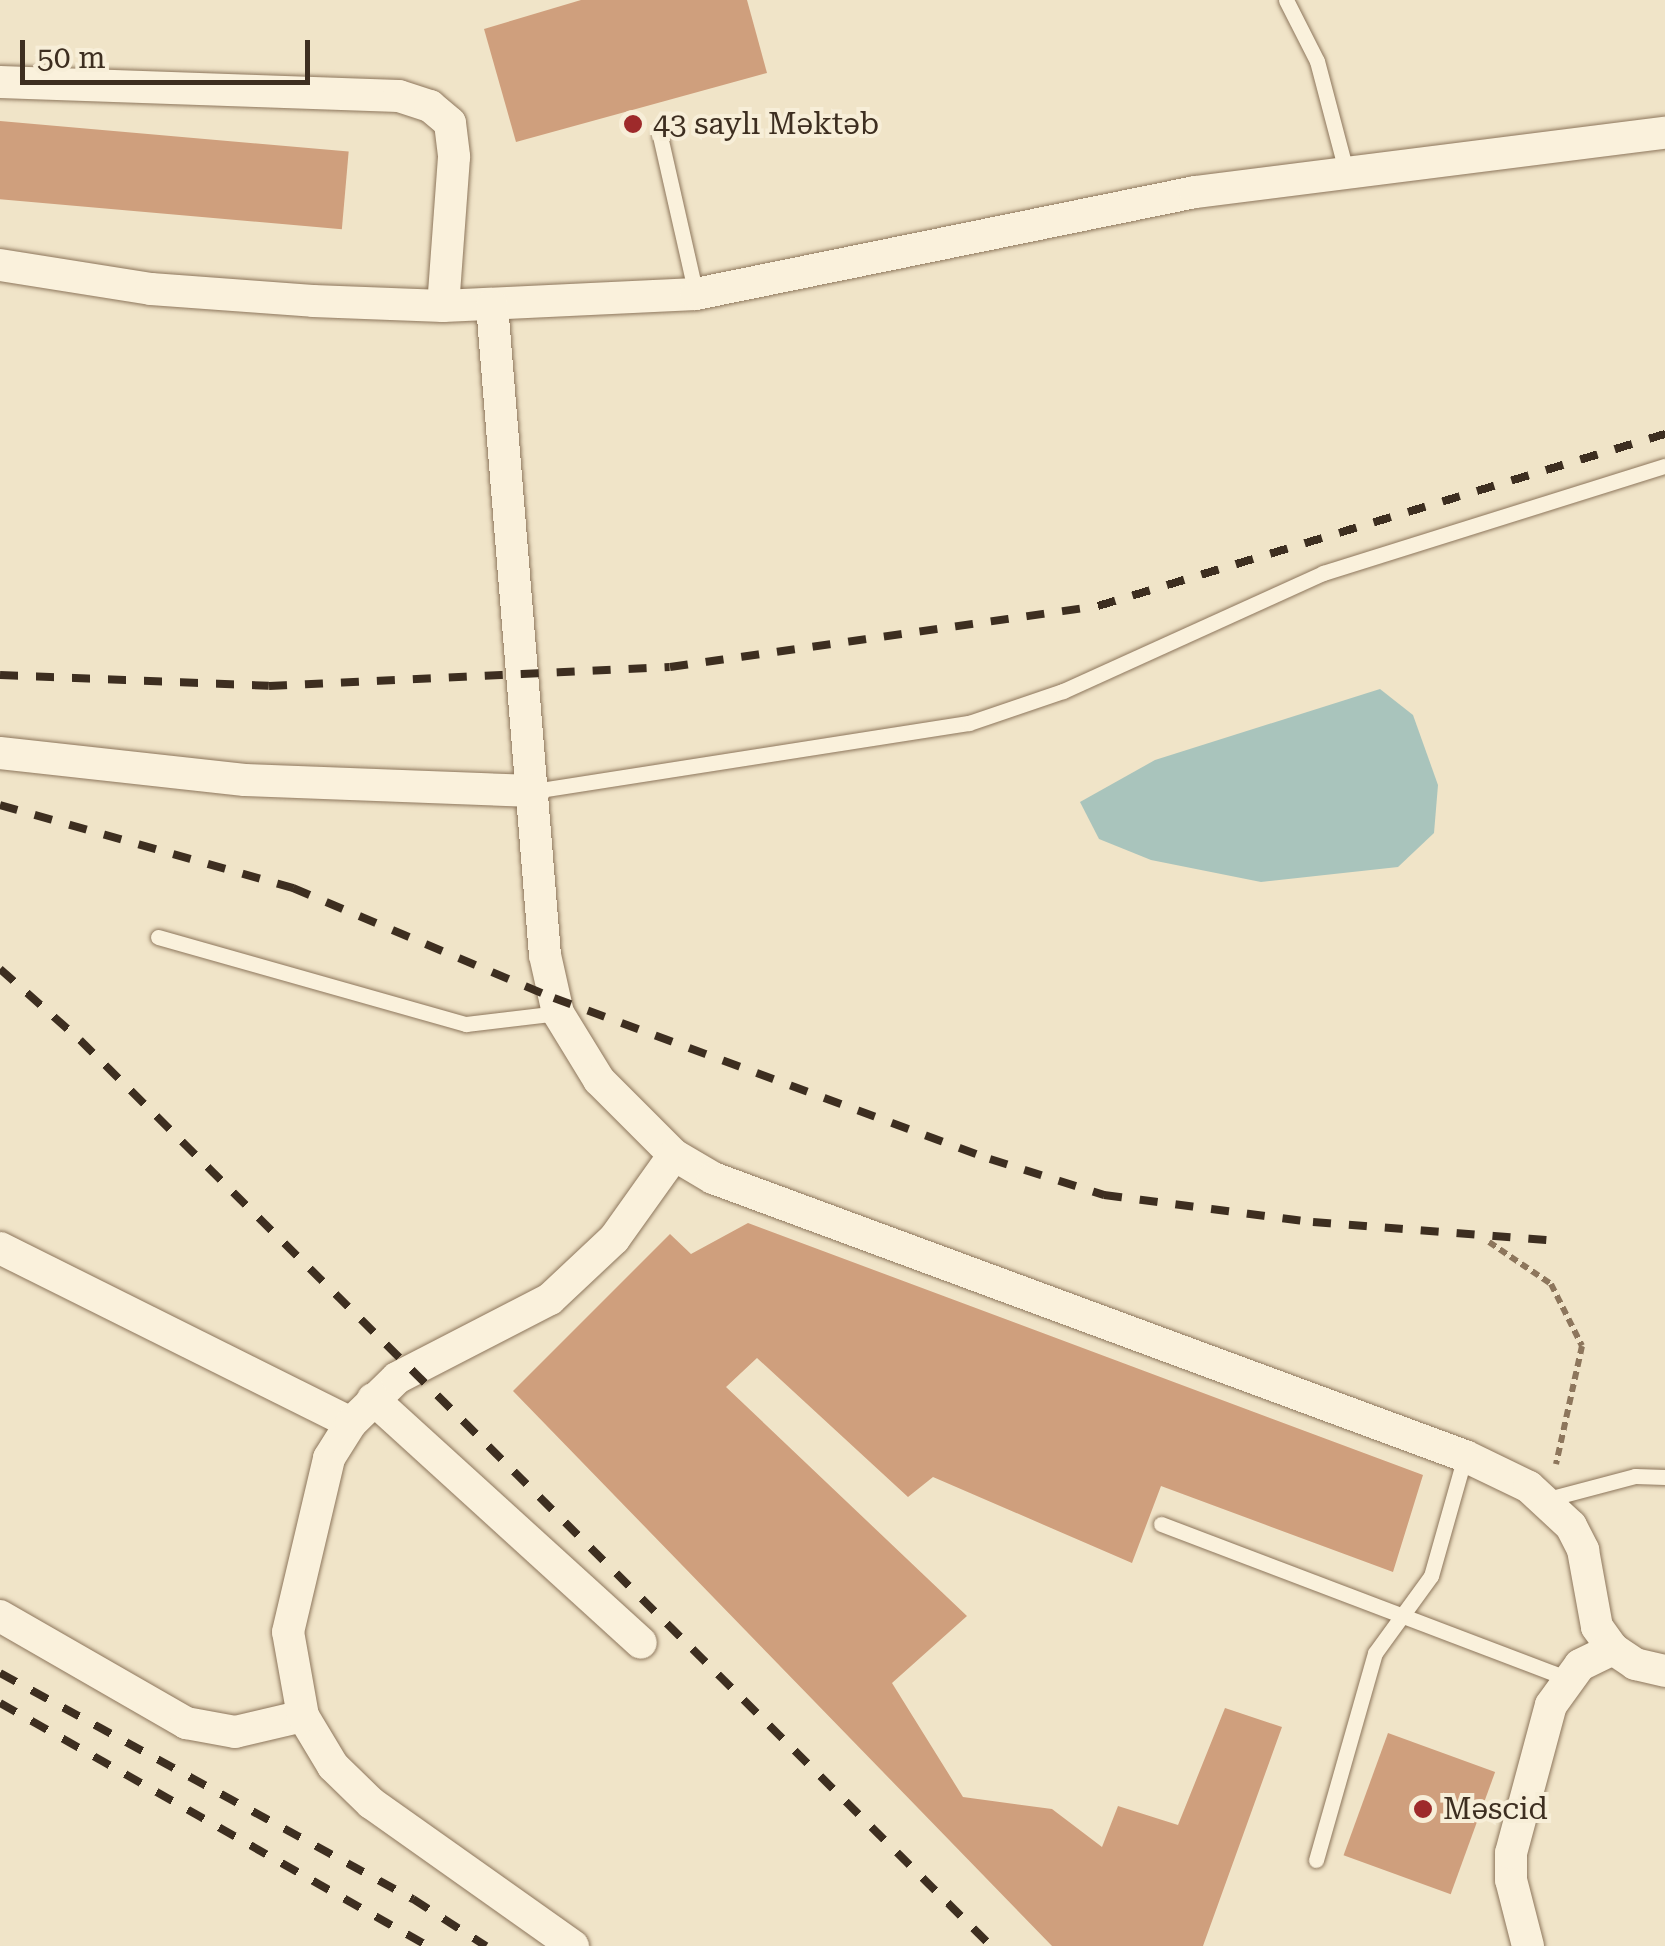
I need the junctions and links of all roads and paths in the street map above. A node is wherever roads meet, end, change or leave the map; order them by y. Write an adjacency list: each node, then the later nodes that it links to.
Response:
1 (1286, 0): 5 (lane)
2 (0, 82): 9 (street)
3 (1665, 133): 5 (street)
4 (660, 136): 7 (lane)
5 (1346, 171): 7 (street)
6 (0, 266): 9 (street)
7 (696, 294): 8 (street)
8 (492, 305): 9 (street); 12 (street)
9 (444, 306)
10 (1665, 466): 12 (lane)
11 (0, 754): 12 (street)
12 (534, 791): 14 (street)
13 (158, 937): 14 (lane)
14 (558, 1013): 15 (street)
15 (674, 1155): 18 (street); 19 (street)
16 (1489, 1242): 21 (path)
17 (0, 1248): 18 (street)
18 (362, 1411): 25 (street); 29 (street)
19 (1465, 1456): 21 (street); 24 (lane)
20 (1665, 1477): 21 (lane)
21 (1548, 1500): 26 (street)
22 (1160, 1524): 24 (lane)
23 (0, 1616): 29 (street)
24 (1401, 1617): 28 (lane); 30 (lane)
25 (641, 1643)
26 (1612, 1649): 27 (street); 28 (street)
27 (1665, 1671)
28 (1566, 1678): 32 (street)
29 (303, 1716): 31 (street)
30 (1316, 1860)
31 (573, 1946)
32 (1528, 1946)

